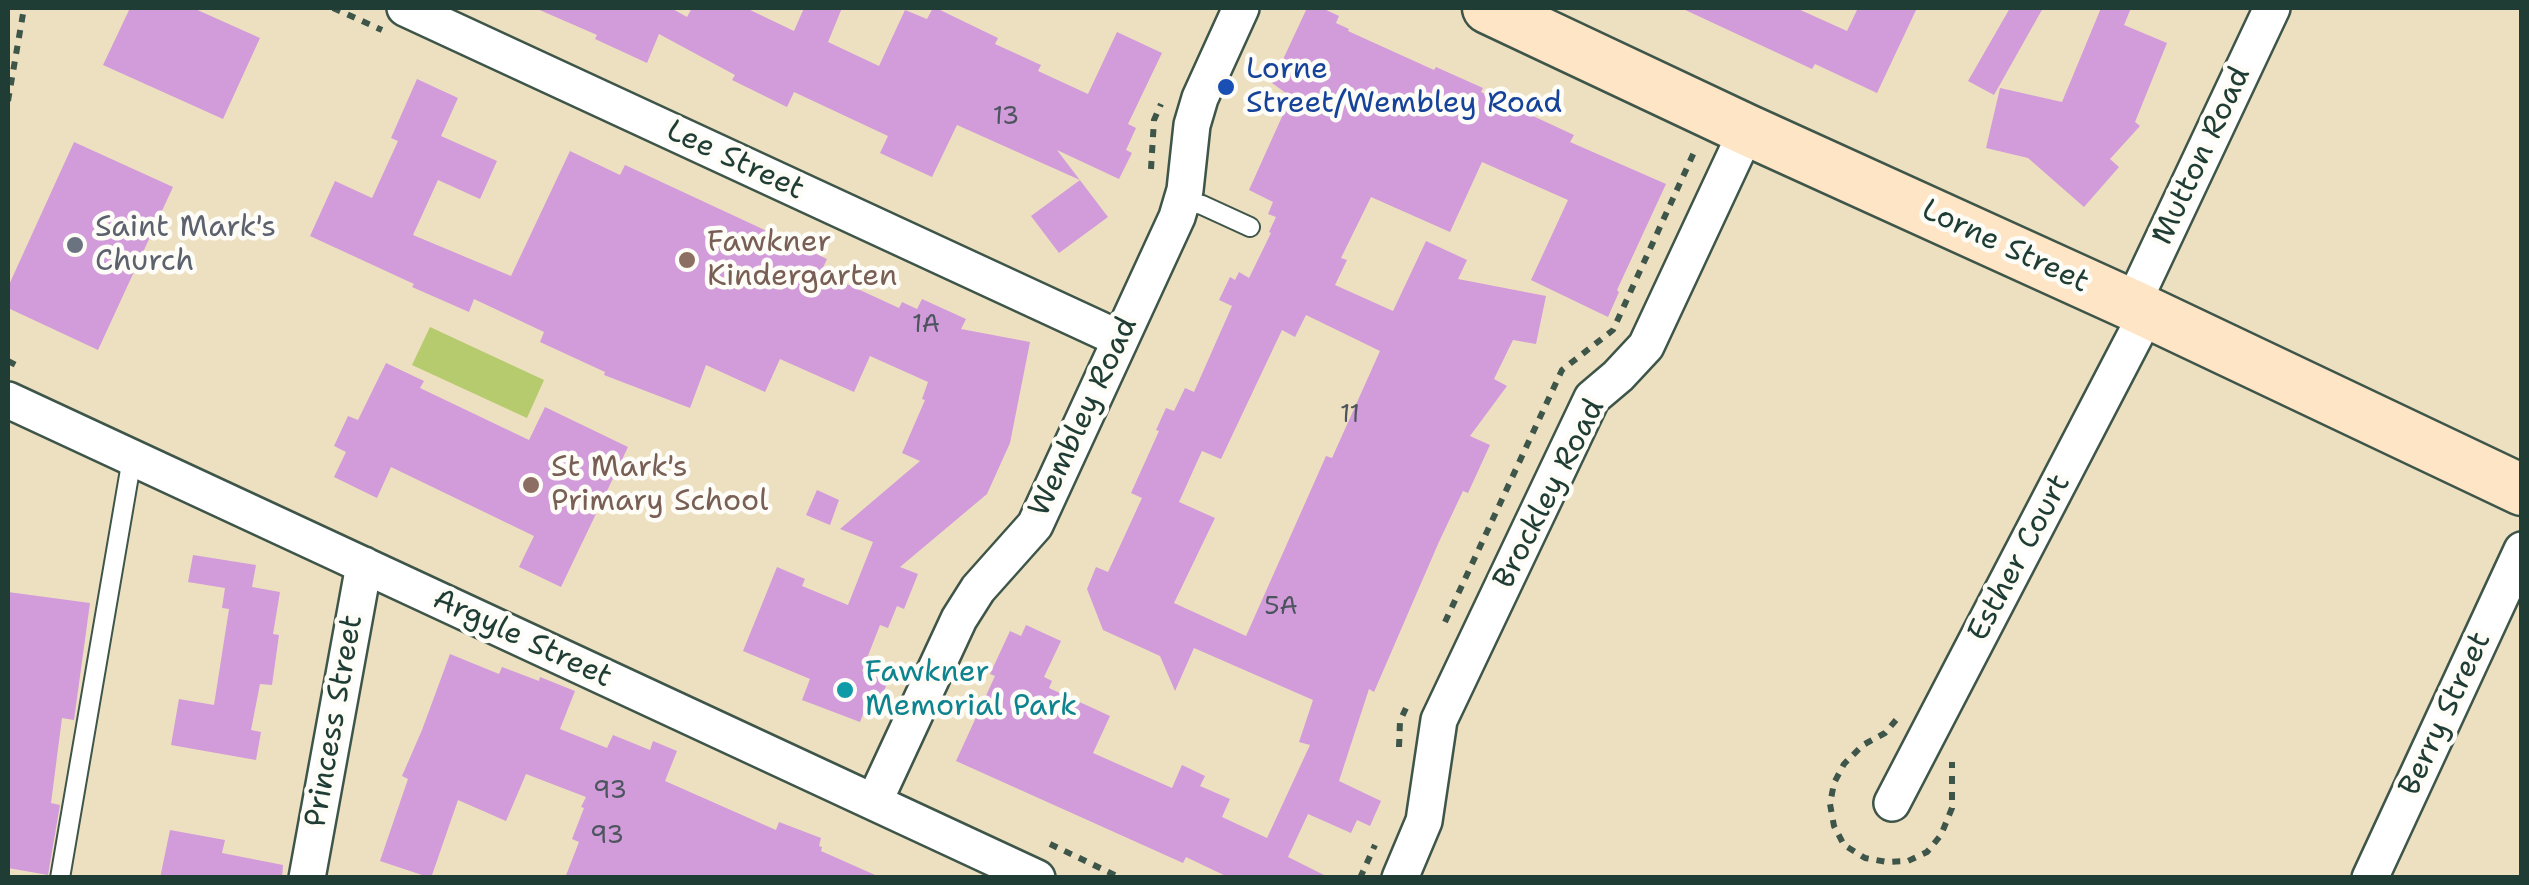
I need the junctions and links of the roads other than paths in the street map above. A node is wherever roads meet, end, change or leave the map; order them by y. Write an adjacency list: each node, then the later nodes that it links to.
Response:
1 (406, 8): 9 (street, Lee Street)
2 (1241, 8): 6 (street, Wembley Road)
3 (1488, 8): 5 (street, Lorne Street)
4 (2272, 8): 8 (street, Mutton Road)
5 (1747, 130): 8 (street, Lorne Street); 20 (street, Brockley Road)
6 (1182, 200): 7 (lane); 9 (street, Wembley Road)
7 (1250, 227)
8 (2140, 309): 12 (street, Lorne Street); 16 (street, Esther Court)
9 (1120, 339): 15 (street, Wembley Road)
10 (8, 400): 11 (street, Argyle Street)
11 (132, 458): 14 (street, Argyle Street); 17 (lane)
12 (2522, 490)
13 (2522, 550): 21 (street, Berry Street)
14 (364, 565): 15 (street, Argyle Street); 18 (street, Princess Street)
15 (874, 802): 19 (street, Argyle Street)
16 (1892, 803)
17 (60, 878)
18 (307, 878)
19 (1037, 878)
20 (1400, 878)
21 (2370, 878)

